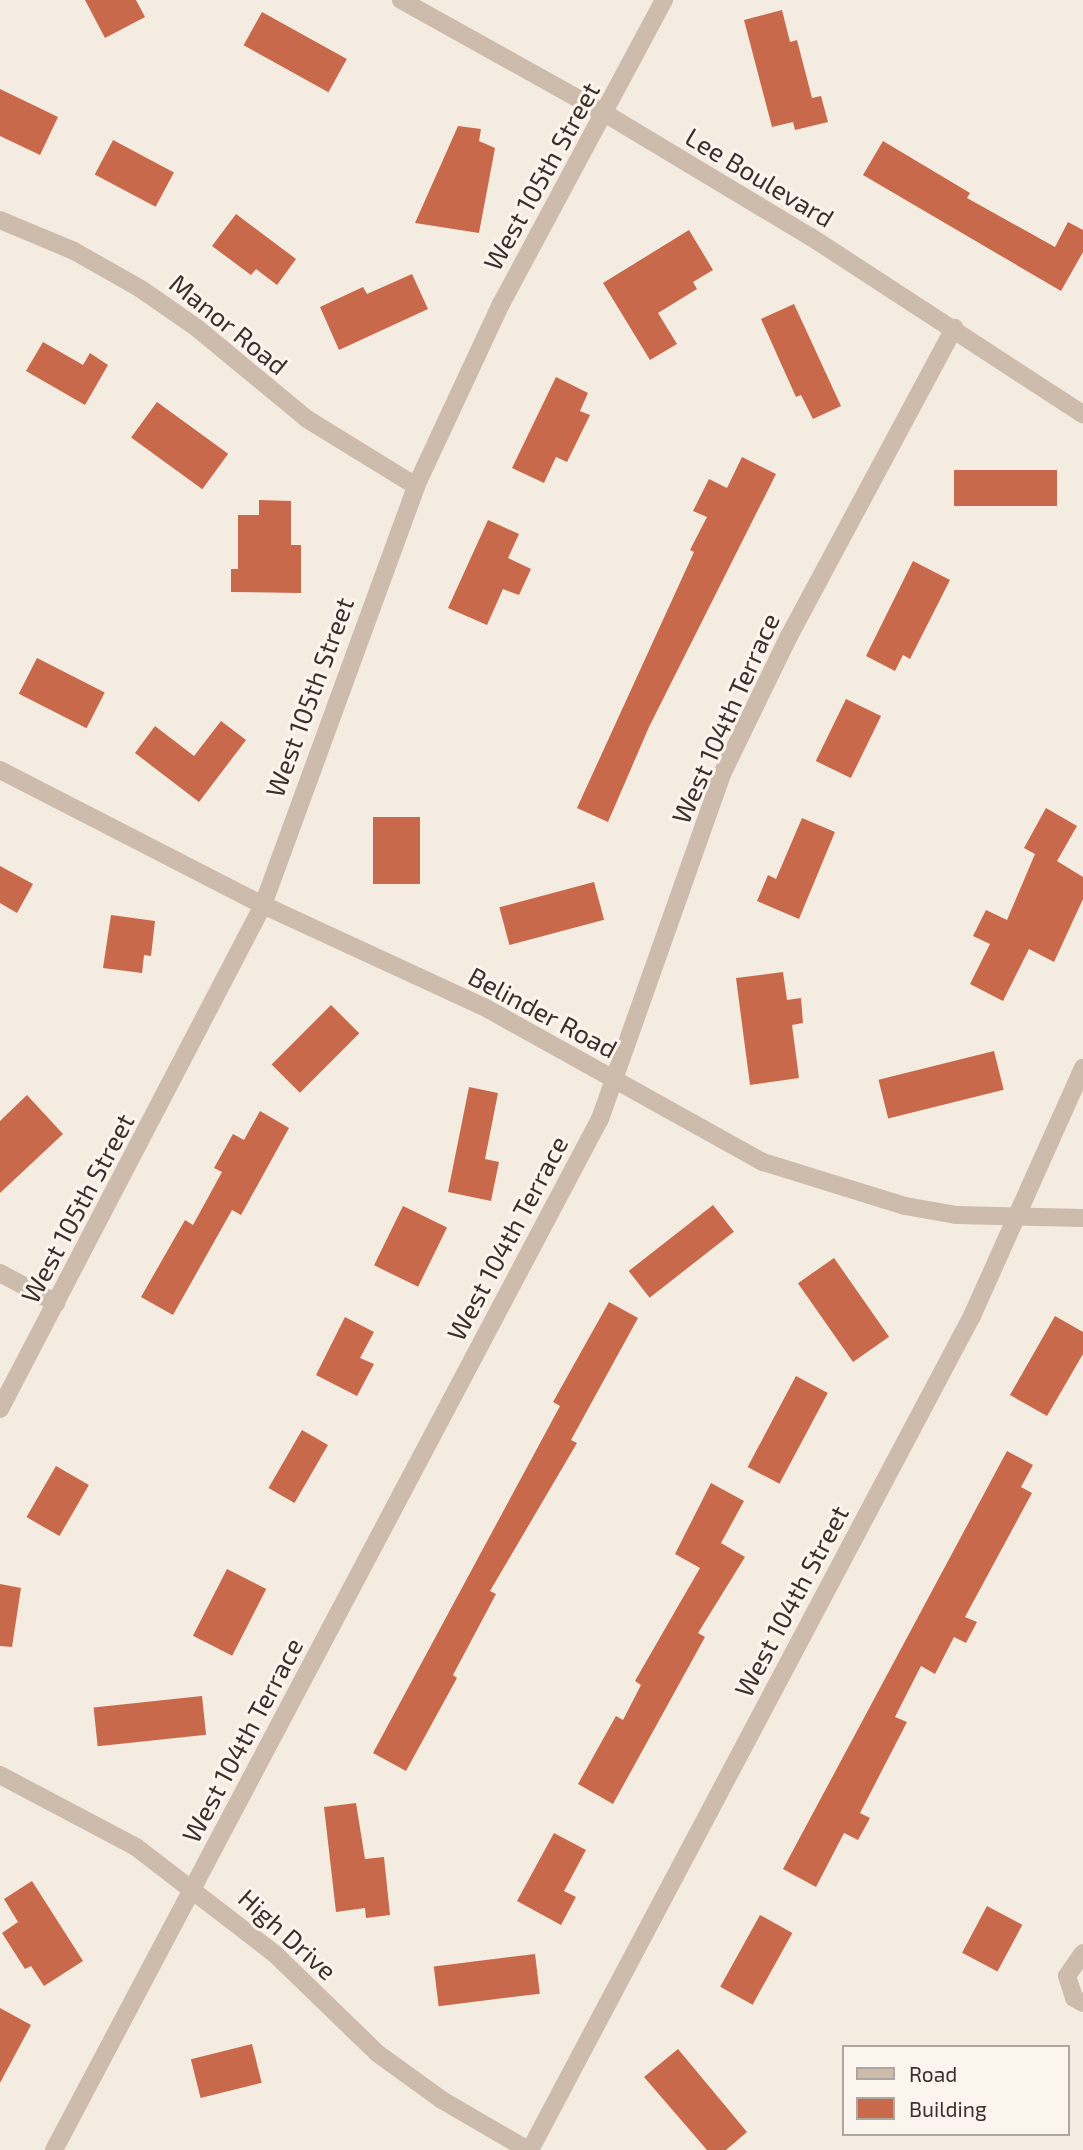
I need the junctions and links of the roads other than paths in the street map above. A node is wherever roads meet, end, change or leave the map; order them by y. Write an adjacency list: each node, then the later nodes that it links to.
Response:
1 (401, 0): 3 (street, Lee Boulevard)
2 (664, 0): 3 (street, West 105th Street)
3 (606, 114): 5 (street, Lee Boulevard); 7 (street, West 105th Street)
4 (0, 220): 7 (street, Manor Road)
5 (954, 328): 6 (street, Lee Boulevard); 11 (street, West 104th Terrace)
6 (1083, 414)
7 (416, 485): 9 (street, West 105th Street)
8 (0, 770): 9 (street, Belinder Road)
9 (263, 905): 11 (street, Belinder Road); 15 (street, West 105th Street)
10 (1083, 1068): 12 (street, West 104th Street)
11 (615, 1080): 12 (street, Belinder Road); 18 (street, West 104th Terrace)
12 (1018, 1217): 13 (street, Belinder Road); 22 (street, West 104th Street)
13 (1083, 1218)
14 (0, 1273): 15 (street)
15 (56, 1303): 16 (street, West 105th Street)
16 (0, 1409)
17 (0, 1775): 18 (street, High Drive)
18 (194, 1888): 21 (street, West 104th Terrace); 22 (street, High Drive)
19 (1083, 1953): 20 (street)
20 (1083, 2003)
21 (54, 2150)
22 (529, 2150)

